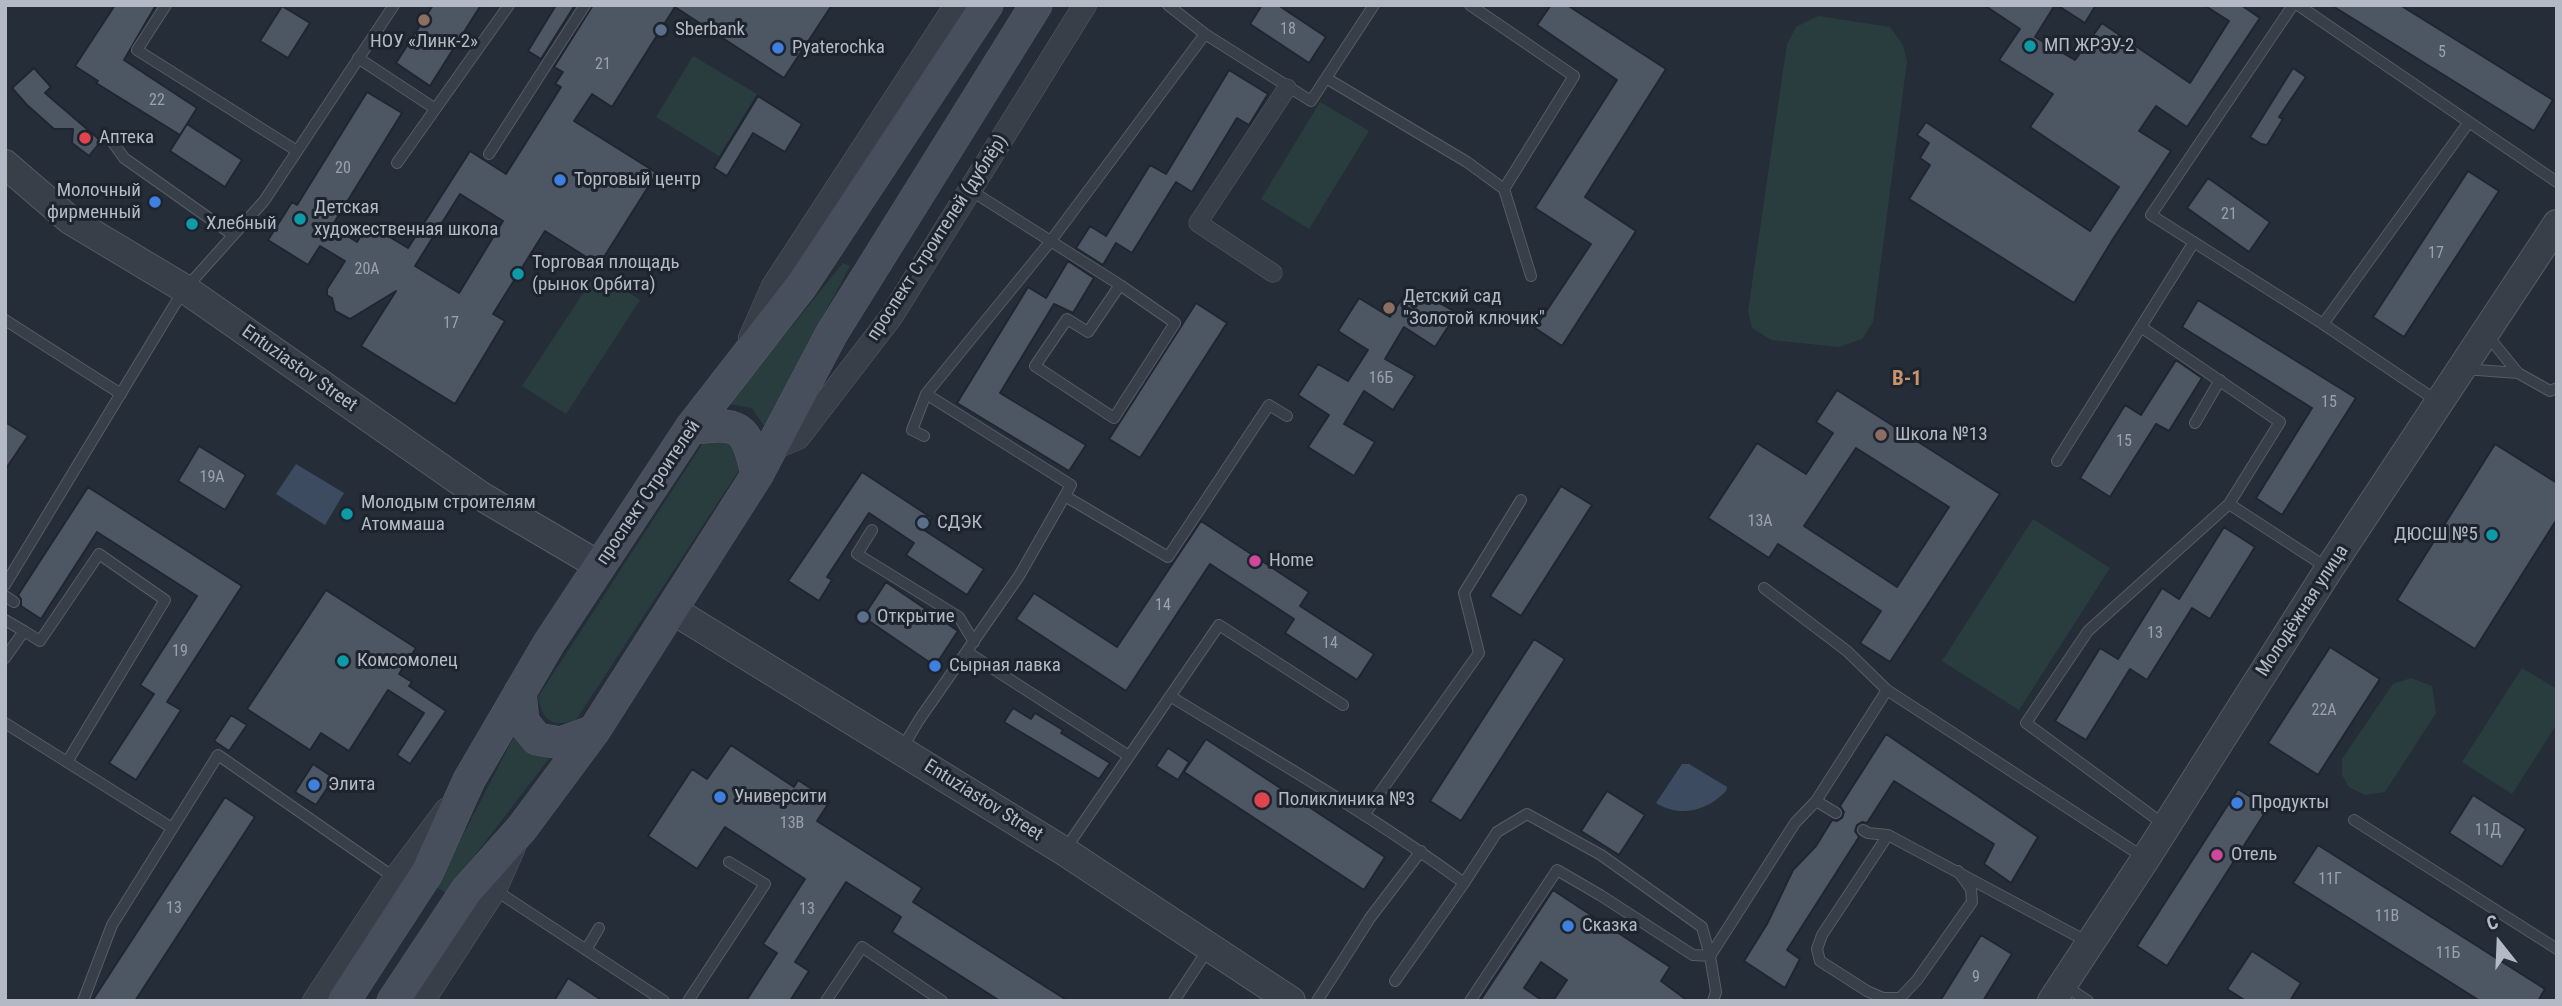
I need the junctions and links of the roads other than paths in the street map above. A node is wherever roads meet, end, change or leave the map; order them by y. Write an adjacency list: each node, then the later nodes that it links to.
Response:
1 (166, 5): 20 (lane)
2 (394, 5): 14 (lane)
3 (509, 5): 17 (lane)
4 (585, 5): 21 (lane)
5 (987, 5): 40 (main road, проспект Строителей)
6 (1036, 5): 53 (main road)
7 (1085, 5): 27 (street, проспект Строителей (дублёр))
8 (1168, 5): 13 (lane)
9 (1374, 5): 15 (lane)
10 (1470, 5): 26 (lane)
11 (2295, 5): 18 (lane); 31 (lane)
12 (950, 7): 40 (street)
13 (1205, 34): 16 (lane); 30 (lane)
14 (358, 58): 17 (lane); 20 (lane)
15 (1326, 78): 16 (lane); 26 (lane)
16 (1287, 88): 32 (street)
17 (434, 108): 22 (lane)
18 (2469, 122): 24 (lane); 37 (lane)
19 (109, 137): 29 (lane)
20 (297, 151): 29 (lane)
21 (489, 155)
22 (397, 163)
23 (5, 164): 35 (street, Entuziastov Street)
24 (2557, 182)
25 (5, 184): 35 (street)
26 (1504, 188): 33 (lane)
27 (970, 190): 30 (lane); 53 (street, проспект Строителей (дублёр))
28 (2557, 224): 39 (street, Молодёжная улица)
29 (233, 235): 35 (lane)
30 (1050, 242): 34 (lane); 46 (lane)
31 (2194, 242): 37 (lane); 38 (lane)
32 (1273, 273)
33 (1531, 276)
34 (1120, 285): 34 (lane)
35 (180, 297): 45 (lane); 59 (street, Entuziastov Street)
36 (5, 320): 45 (lane)
37 (2323, 324): 47 (lane)
38 (2141, 327): 43 (lane); 52 (lane)
39 (2485, 333): 41 (street, Молодёжная улица); 42 (lane)
40 (738, 365): 50 (main road, проспект Строителей)
41 (2462, 369): 42 (lane); 47 (street, Молодёжная улица)
42 (2518, 373): 44 (lane)
43 (2220, 380): 49 (lane); 56 (lane)
44 (2557, 388)
45 (121, 394): 60 (lane)
46 (926, 394): 51 (lane); 54 (lane)
47 (2439, 403): 58 (street, Молодёжная улица)
48 (1287, 416): 54 (lane)
49 (2195, 423)
50 (690, 429): 53 (main road); 59 (main road, проспект Строителей)
51 (924, 436)
52 (2057, 461)
53 (763, 462): 62 (main road)
54 (1065, 496): 65 (lane)
55 (1521, 500): 79 (lane)
56 (2229, 504): 58 (lane); 81 (lane)
57 (872, 530): 65 (lane)
58 (2329, 569): 81 (street, Молодёжная улица)
59 (595, 573): 68 (main road, проспект Строителей)
60 (5, 585)
61 (1765, 588): 67 (lane)
62 (668, 615): 72 (main road); 73 (street, Entuziastov Street); 99 (street)
63 (5, 620): 64 (lane)
64 (24, 631): 66 (lane); 75 (lane)
65 (971, 647): 73 (lane); 74 (lane)
66 (5, 658)
67 (1887, 691): 77 (lane); 88 (lane)
68 (520, 692): 72 (main road); 76 (main road, проспект Строителей)
69 (1170, 696): 70 (lane); 74 (lane); 79 (lane)
70 (1342, 705)
71 (5, 723): 75 (lane)
72 (594, 731): 83 (main road)
73 (901, 750): 86 (street, Entuziastov Street)
74 (1129, 756): 86 (lane)
75 (67, 762): 82 (lane)
76 (469, 780): 91 (street); 105 (main road, проспект Строителей)
77 (1816, 800): 78 (lane); 98 (lane)
78 (1836, 813)
79 (1364, 815): 87 (lane)
80 (2354, 820): 96 (lane)
81 (2166, 826): 88 (street, Молодёжная улица)
82 (172, 828): 91 (lane); 103 (lane)
83 (522, 828): 93 (street); 106 (main road)
84 (1863, 830): 85 (lane)
85 (1888, 835): 90 (lane); 100 (lane)
86 (1064, 851): 114 (street, Entuziastov Street)
87 (1421, 851): 92 (lane); 115 (lane)
88 (2146, 858): 95 (street, Молодёжная улица)
89 (729, 862): 109 (lane)
90 (1958, 872): 95 (lane); 100 (lane)
91 (395, 878): 104 (street)
92 (1464, 883): 98 (lane); 101 (lane)
93 (495, 890): 97 (lane); 107 (street)
94 (599, 929): 97 (lane)
95 (2091, 944): 102 (street, Молодёжная улица)
96 (2557, 949)
97 (586, 950): 108 (lane)
98 (1710, 956): 116 (lane); 117 (lane)
99 (1201, 960): 112 (lane); 113 (street)
100 (1917, 980): 118 (lane)
101 (1395, 981)
102 (2057, 993): 119 (lane)
103 (83, 1001)
104 (314, 1001)
105 (344, 1001)
106 (393, 1001)
107 (423, 1001)
108 (664, 1001)
109 (688, 1001)
110 (826, 1001): 111 (lane)
111 (942, 1001)
112 (1174, 1001)
113 (1263, 1001)
114 (1291, 1001)
115 (1317, 1001)
116 (1470, 1001)
117 (1713, 1001)
118 (1906, 1001)
119 (2088, 1001)

